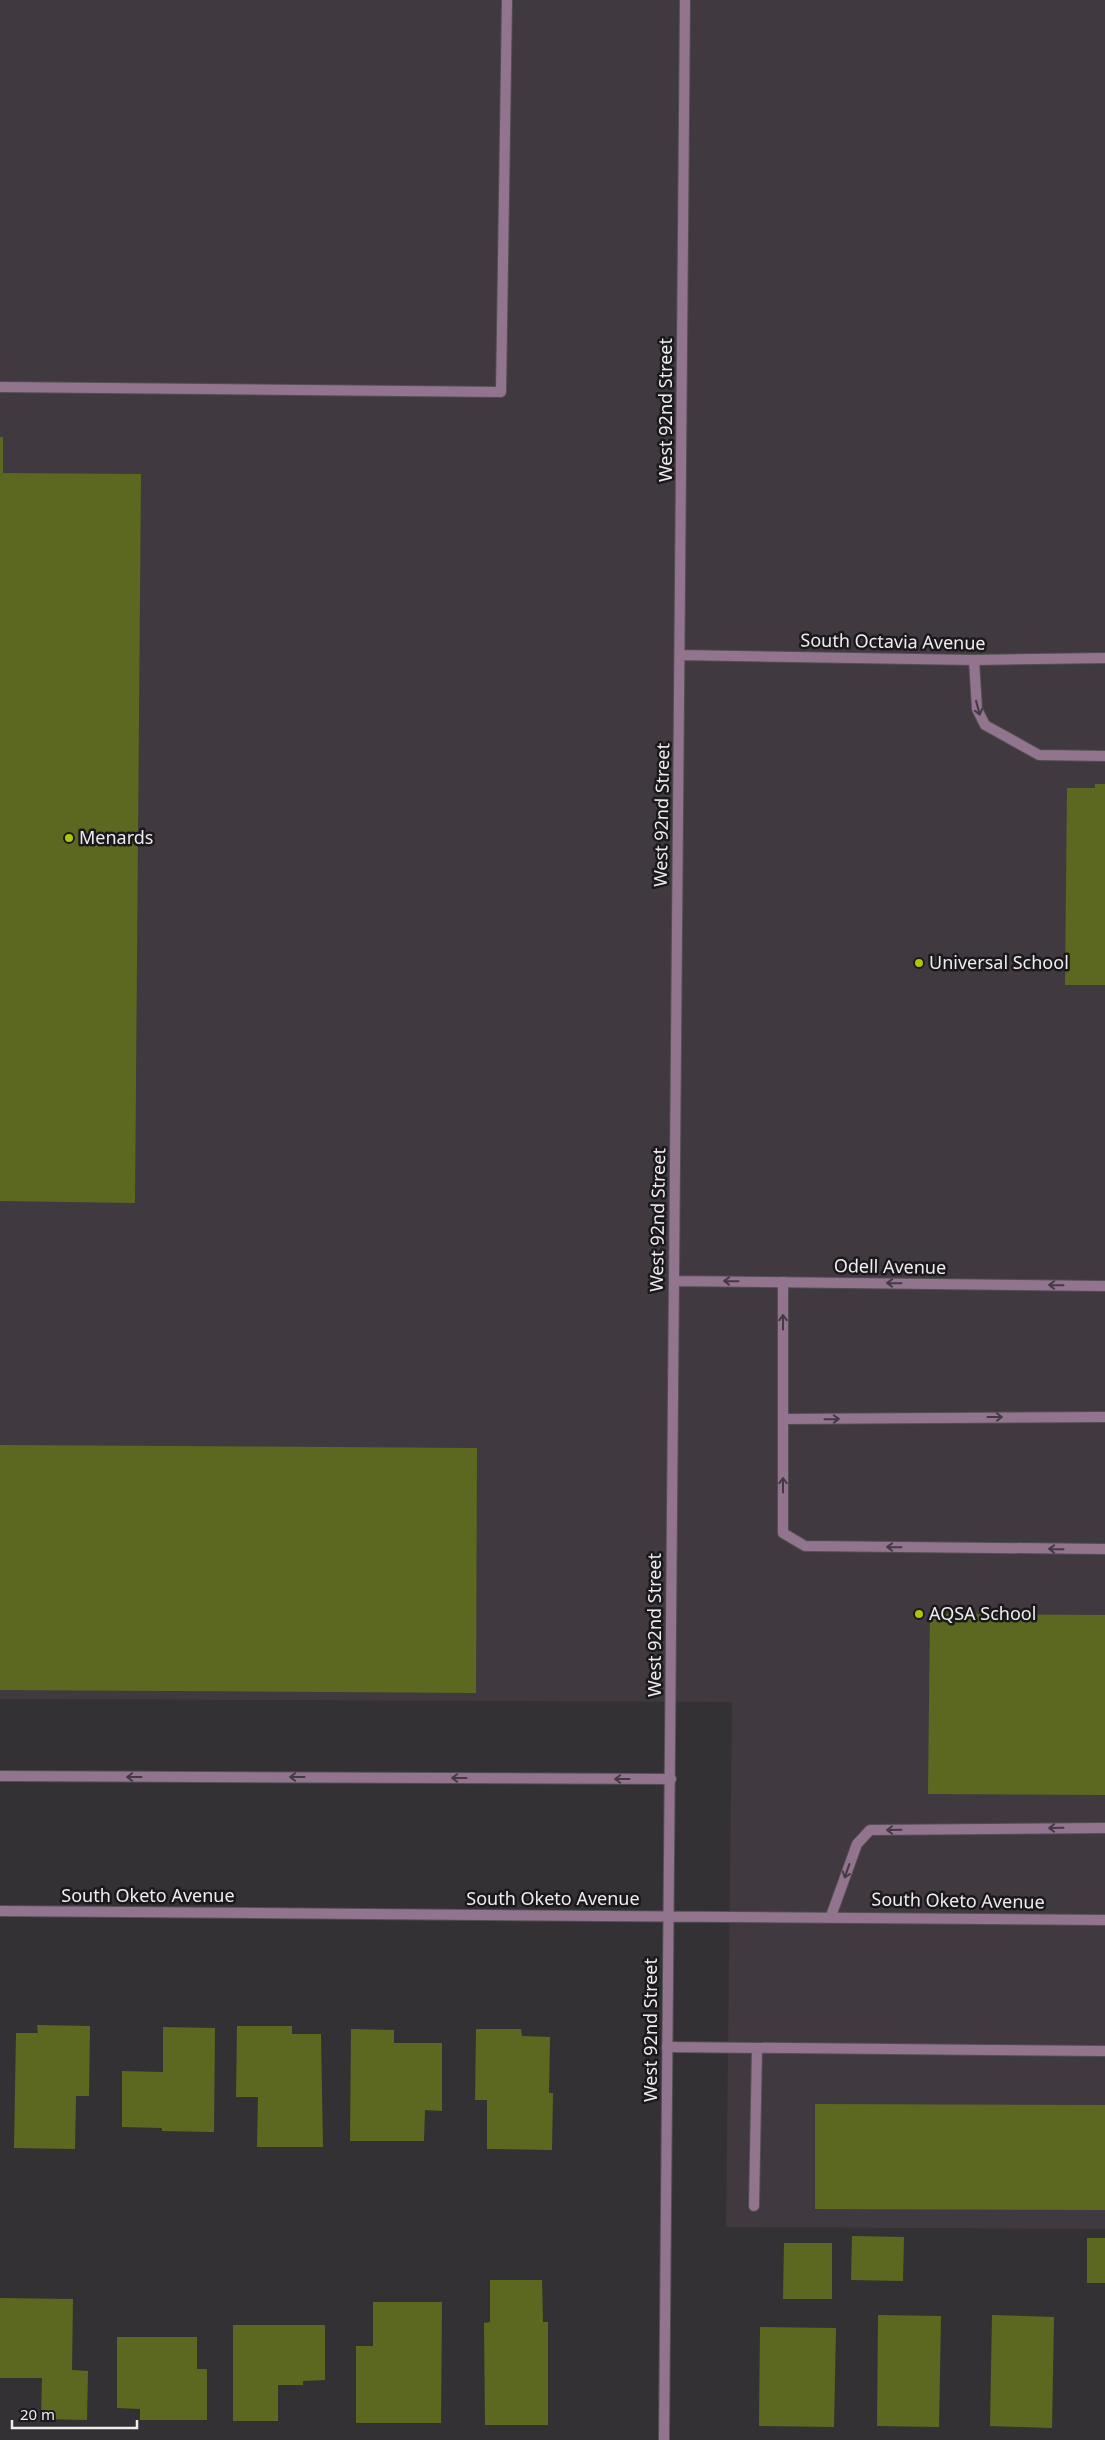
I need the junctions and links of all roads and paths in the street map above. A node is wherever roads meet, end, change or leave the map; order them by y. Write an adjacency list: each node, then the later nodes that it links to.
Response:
1 (507, 0): 3 (street)
2 (685, 0): 4 (street, West 92nd Street)
3 (0, 387)
4 (680, 655): 6 (street, South Octavia Avenue); 8 (street, West 92nd Street)
5 (1105, 658): 6 (street, South Octavia Avenue)
6 (974, 660): 7 (street, one-way to 7)
7 (1105, 756)
8 (674, 1281): 9 (street, Odell Avenue, one-way to 8); 15 (street, West 92nd Street)
9 (784, 1282): 10 (street, Odell Avenue, one-way to 9); 12 (street, one-way to 9)
10 (1105, 1286)
11 (1105, 1417): 12 (street, one-way to 11)
12 (784, 1419): 13 (street, one-way to 12)
13 (1105, 1549)
14 (0, 1776): 15 (street, one-way to 14)
15 (670, 1779): 18 (street, West 92nd Street)
16 (1105, 1828): 19 (street, one-way to 19)
17 (0, 1911): 18 (street, South Oketo Avenue)
18 (668, 1916): 19 (street, South Oketo Avenue); 21 (street, West 92nd Street)
19 (831, 1916): 20 (street, South Oketo Avenue)
20 (1105, 1920)
21 (667, 2047): 22 (street); 25 (street, West 92nd Street)
22 (757, 2048): 23 (street); 24 (street)
23 (1105, 2051)
24 (754, 2206)
25 (664, 2440)

